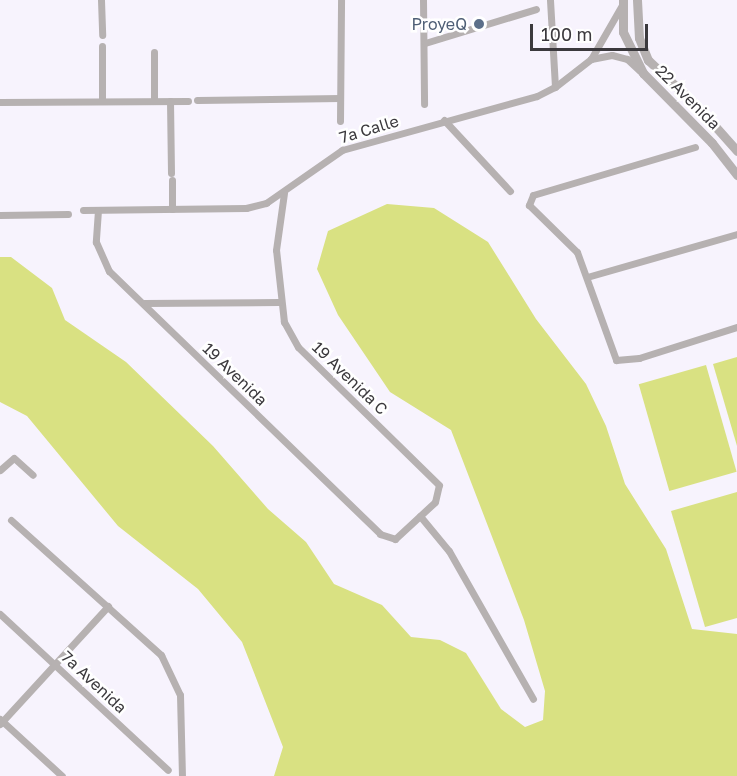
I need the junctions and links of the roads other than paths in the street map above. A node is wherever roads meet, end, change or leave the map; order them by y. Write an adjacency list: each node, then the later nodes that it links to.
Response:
1 (101, 0): 8 (street)
2 (341, 0): 15 (street)
3 (423, 0): 9 (street)
4 (550, 0): 14 (street)
5 (637, 0): 25 (street, 22 Avenida)
6 (623, 1): 12 (street, 7a Calle); 13 (street, 22 Avenida)
7 (536, 9): 9 (street)
8 (102, 35)
9 (425, 44): 22 (street)
10 (102, 46): 19 (street)
11 (154, 52): 16 (street)
12 (591, 59): 13 (street); 14 (street, 7a Calle)
13 (643, 73): 26 (street, 22 Avenida)
14 (555, 87): 23 (street, 7a Calle)
15 (340, 98): 18 (street); 24 (street)
16 (154, 99): 19 (street); 20 (street)
17 (188, 100): 20 (street)
18 (197, 100)
19 (102, 101): 21 (street)
20 (170, 101): 32 (street)
21 (0, 102)
22 (424, 104)
23 (444, 120): 30 (street); 31 (street, 7a Calle)
24 (340, 121)
25 (721, 131): 26 (street); 28 (street, 22 Avenida)
26 (712, 143): 29 (street, 22 Avenida)
27 (695, 147): 38 (street)
28 (737, 151)
29 (737, 175)
30 (510, 191)
31 (284, 193): 32 (street, 7a Calle); 39 (street, 19 Avenida C)
32 (172, 209): 34 (street, 7a Calle)
33 (83, 210): 34 (street, 7a Calle)
34 (98, 210): 40 (street, 19 Avenida)
35 (68, 214): 36 (street)
36 (0, 215)
37 (737, 234): 38 (street)
38 (587, 277): 41 (street)
39 (279, 302): 40 (street); 44 (street, 19 Avenida C)
40 (144, 303): 44 (street, 19 Avenida)
41 (737, 327)
42 (0, 470): 43 (street)
43 (33, 475)
44 (420, 516): 49 (street)
45 (11, 520): 46 (street)
46 (108, 606): 48 (street); 53 (street)
47 (0, 614): 48 (street, 7a Avenida)
48 (55, 664): 50 (street); 51 (street, 7a Avenida)
49 (533, 699)
50 (1, 721): 52 (street)
51 (168, 770)
52 (62, 776)
53 (182, 776)

